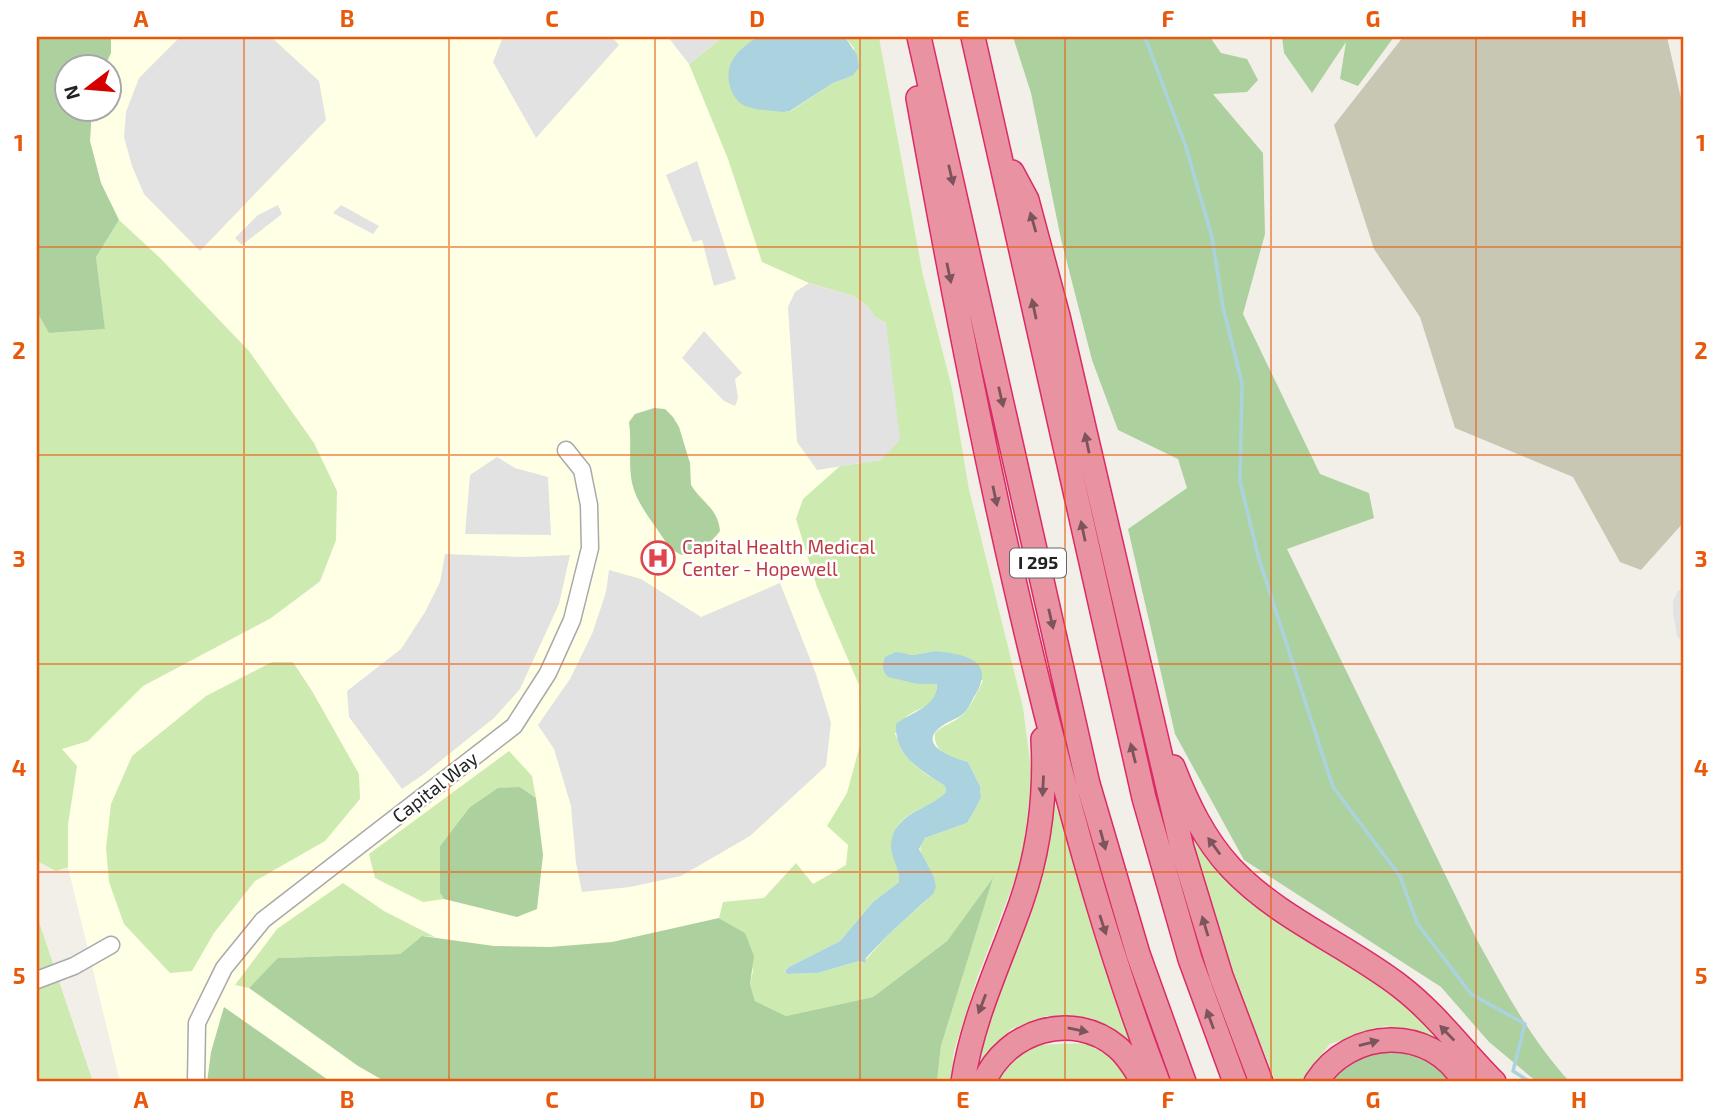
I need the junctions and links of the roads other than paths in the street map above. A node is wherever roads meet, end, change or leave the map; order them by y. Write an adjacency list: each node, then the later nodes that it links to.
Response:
1 (907, 37): 7 (highway, one-way to 7)
2 (919, 37): 15 (highway, I 295, one-way to 15)
3 (973, 37): 4 (highway, I 295)
4 (999, 148): 6 (highway, one-way to 4); 16 (highway, I 295, one-way to 4)
5 (566, 450): 10 (street, Capital Way)
6 (1120, 581): 17 (highway, one-way to 6); 20 (highway, one-way to 6)
7 (1035, 669): 11 (highway, one-way to 11); 14 (highway, one-way to 14)
8 (111, 945): 9 (street)
9 (37, 981)
10 (196, 1082)
11 (963, 1082)
12 (984, 1082): 13 (highway, one-way to 13)
13 (1143, 1082)
14 (1158, 1082)
15 (1184, 1082)
16 (1235, 1082)
17 (1261, 1082)
18 (1315, 1082): 19 (highway, one-way to 19)
19 (1464, 1082)
20 (1494, 1082)

